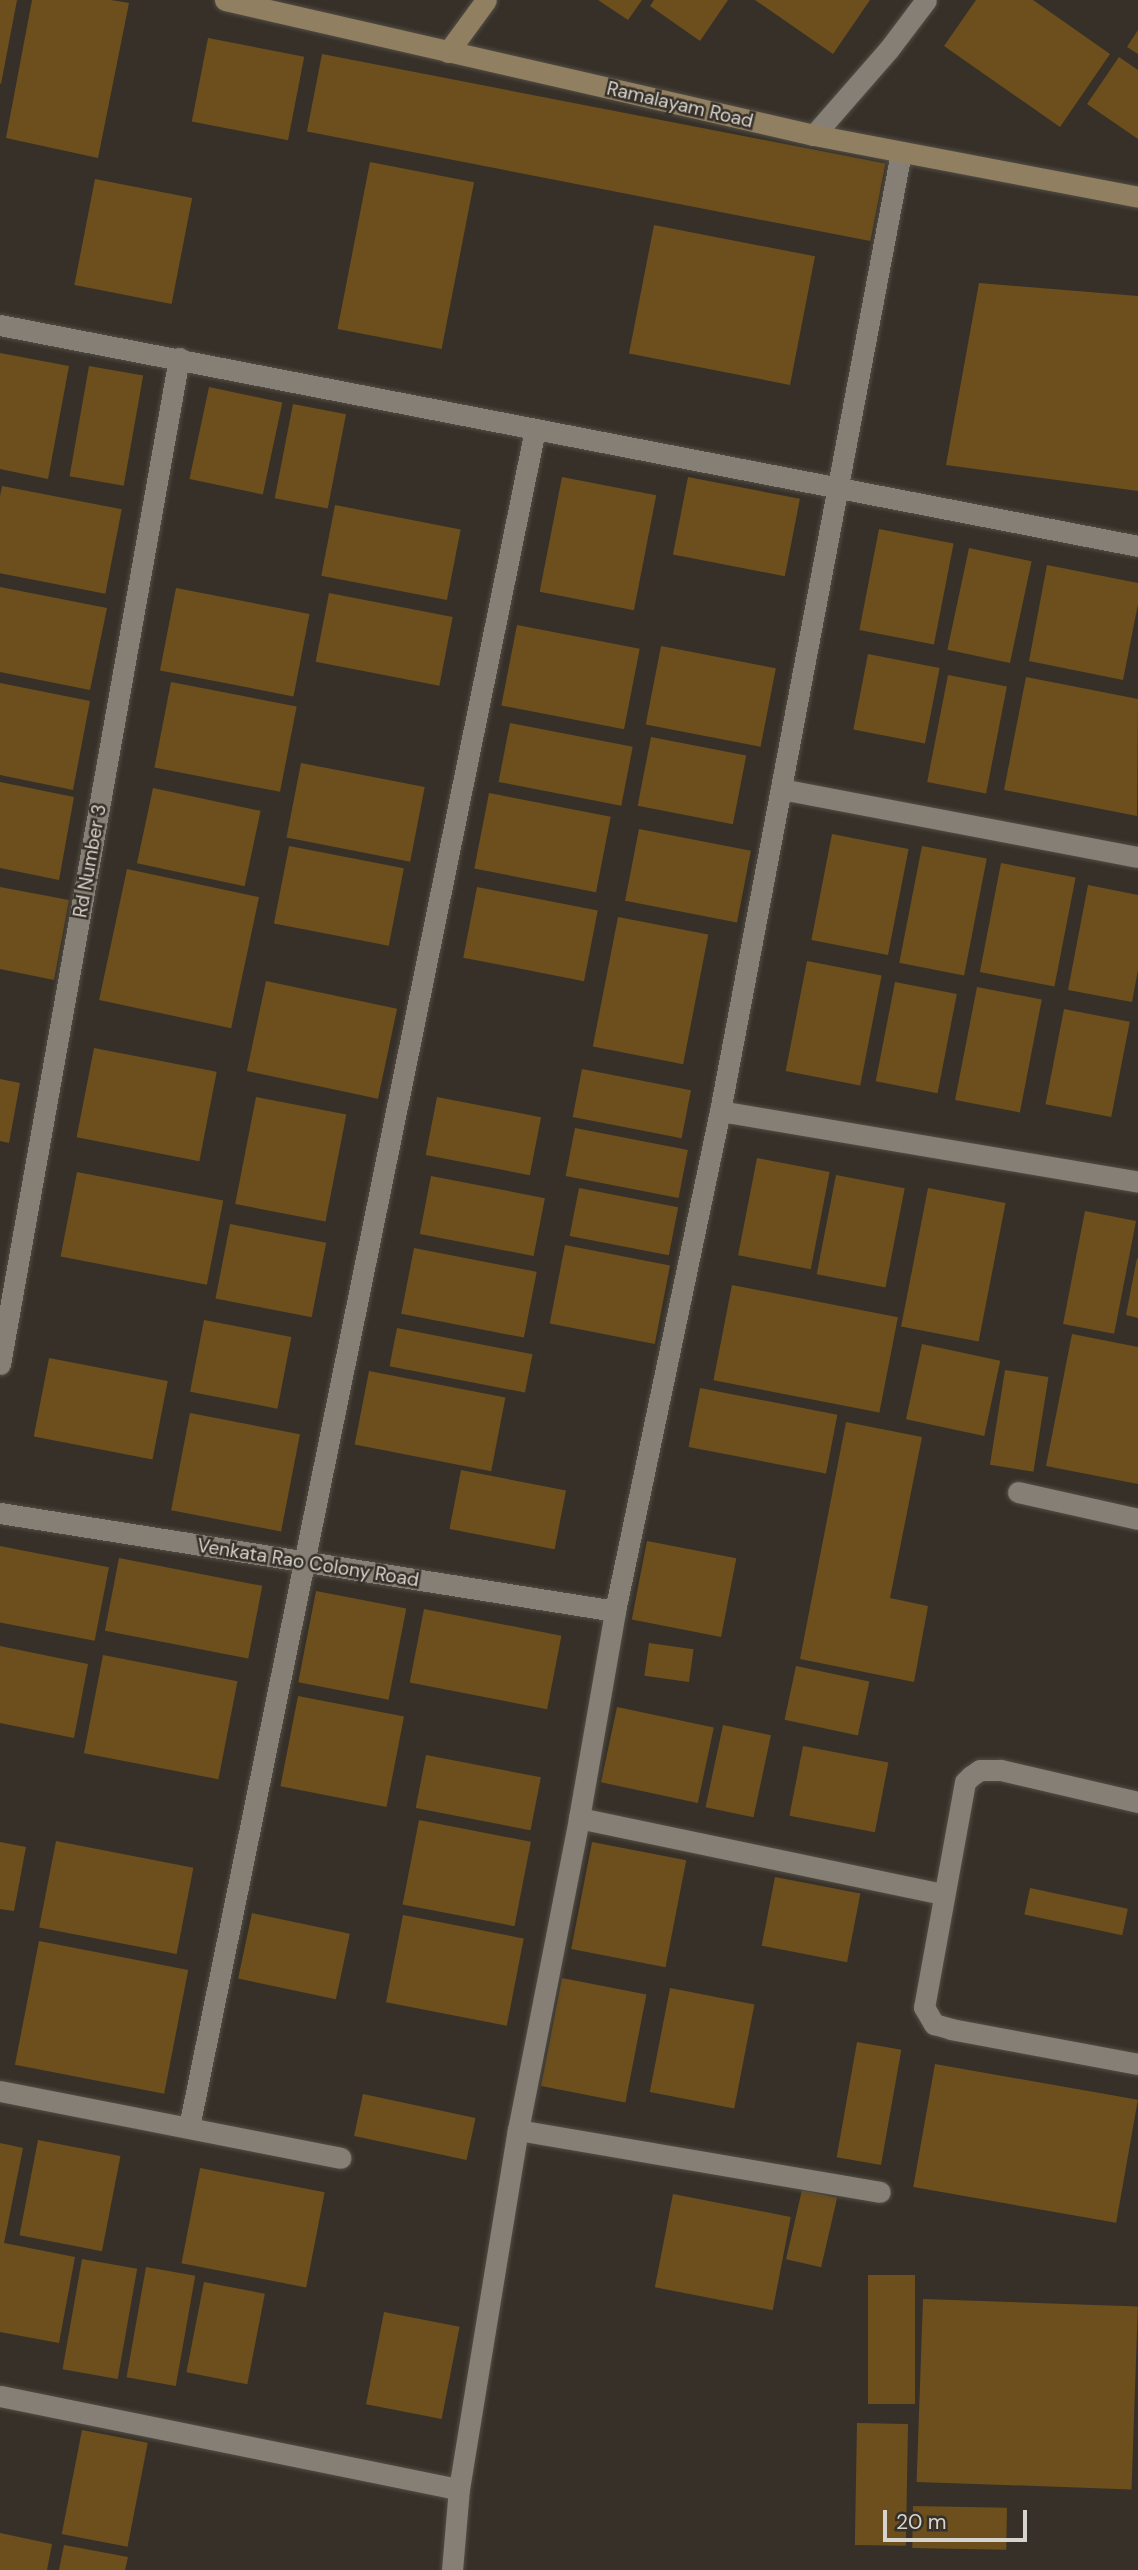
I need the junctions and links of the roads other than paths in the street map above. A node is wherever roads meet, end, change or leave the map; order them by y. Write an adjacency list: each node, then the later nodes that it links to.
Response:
1 (225, 0): 4 (street, Ramalayam Road)
2 (486, 0): 4 (street)
3 (926, 0): 5 (street)
4 (448, 52): 5 (street, Ramalayam Road)
5 (814, 135): 6 (street, Ramalayam Road)
6 (901, 152): 7 (street, Ramalayam Road); 11 (street)
7 (1138, 197)
8 (0, 325): 9 (street)
9 (179, 358): 10 (street); 17 (street, Rd Number 3)
10 (535, 429): 11 (street); 21 (street)
11 (838, 488): 12 (street); 13 (street)
12 (1138, 546)
13 (780, 789): 14 (street); 15 (street)
14 (1138, 857)
15 (720, 1111): 16 (street); 22 (street)
16 (1138, 1182)
17 (0, 1364)
18 (1018, 1492): 20 (street)
19 (0, 1513): 21 (street, Venkata Rao Colony Road)
20 (1138, 1518)
21 (306, 1563): 22 (street, Venkata Rao Colony Road); 28 (street)
22 (615, 1611): 24 (street)
23 (1138, 1802): 25 (street)
24 (579, 1818): 25 (street); 29 (street)
25 (944, 1894): 26 (street)
26 (1138, 2064)
27 (0, 2091): 28 (street)
28 (189, 2127): 30 (street)
29 (518, 2130): 31 (street); 33 (street)
30 (341, 2158)
31 (880, 2192)
32 (0, 2396): 33 (street)
33 (459, 2489): 34 (street)
34 (452, 2570)

